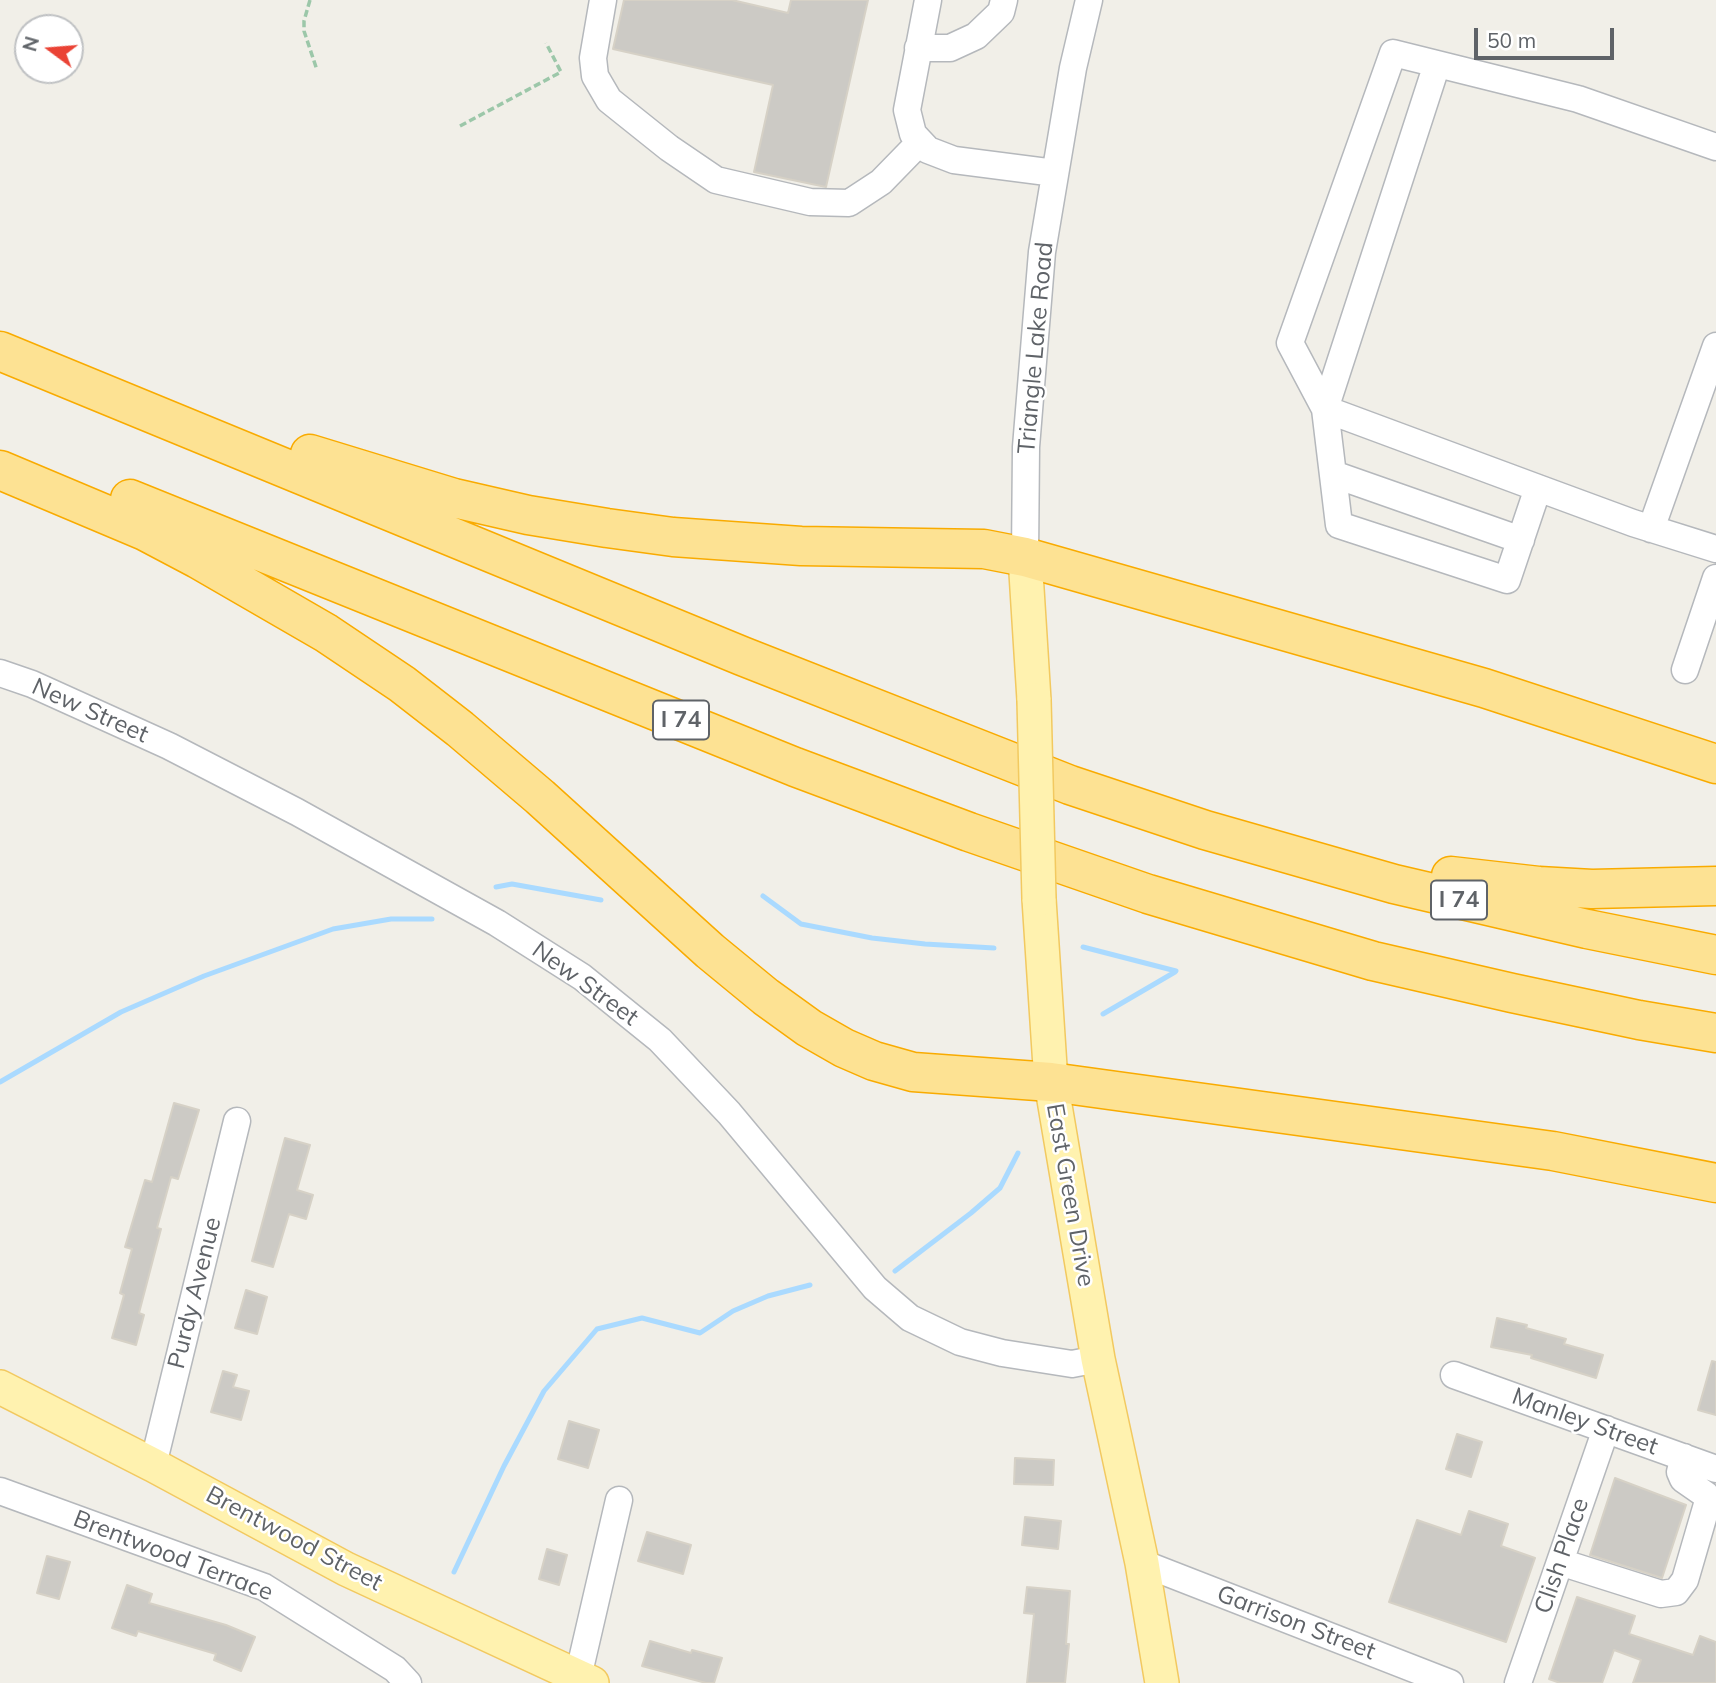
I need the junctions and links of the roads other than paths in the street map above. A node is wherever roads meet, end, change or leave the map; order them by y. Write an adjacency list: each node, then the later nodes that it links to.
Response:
1 (603, 0): 7 (street)
2 (928, 0): 5 (street)
3 (1004, 0): 5 (street)
4 (1089, 0): 9 (street, Triangle Lake Road)
5 (918, 48): 7 (street)
6 (1437, 64): 8 (street); 13 (street); 13 (street)
7 (920, 142): 9 (street)
8 (1716, 147)
9 (1055, 173): 21 (street, Triangle Lake Road)
10 (1716, 346): 18 (street)
11 (0, 351): 12 (highway, I 74)
12 (59, 376): 21 (highway); 27 (highway, I 74)
13 (1325, 409): 16 (street); 17 (street)
14 (0, 447): 30 (highway, I 74)
15 (0, 470): 33 (highway)
16 (1333, 474): 19 (street); 19 (street)
17 (1538, 488): 18 (street); 19 (street)
18 (1651, 528): 20 (street)
19 (1521, 540)
20 (1716, 549)
21 (1025, 557): 25 (main road, Triangle Lake Road); 26 (highway)
22 (1716, 578): 23 (street)
23 (1685, 670)
24 (0, 673): 36 (street, New Street)
25 (1034, 700): 33 (main road, East Green Drive, bridge)
26 (1716, 764)
27 (1205, 830): 28 (highway); 29 (highway, I 74)
28 (1716, 886)
29 (1716, 955)
30 (1373, 961): 31 (highway, I 74); 32 (highway)
31 (1716, 1033)
32 (1716, 1055)
33 (1051, 1082): 35 (highway); 36 (main road, East Green Drive)
34 (237, 1121): 41 (street, Purdy Avenue)
35 (1716, 1183)
36 (1098, 1359): 46 (main road, East Green Drive)
37 (1454, 1375): 39 (street, Manley Street)
38 (0, 1387): 41 (main road, Brentwood Street)
39 (1606, 1429): 40 (street, Manley Street); 45 (street, Clish Place)
40 (1684, 1457): 42 (street, Manley Street); 45 (street)
41 (153, 1465): 47 (main road, Brentwood Street)
42 (1716, 1469)
43 (0, 1492): 48 (street, Brentwood Terrace)
44 (619, 1500): 47 (street)
45 (1560, 1562): 51 (street, Clish Place)
46 (1142, 1563): 49 (main road, East Green Drive); 50 (street, Garrison Street)
47 (585, 1680)
48 (408, 1683)
49 (1162, 1683)
50 (1450, 1683)
51 (1518, 1683)

